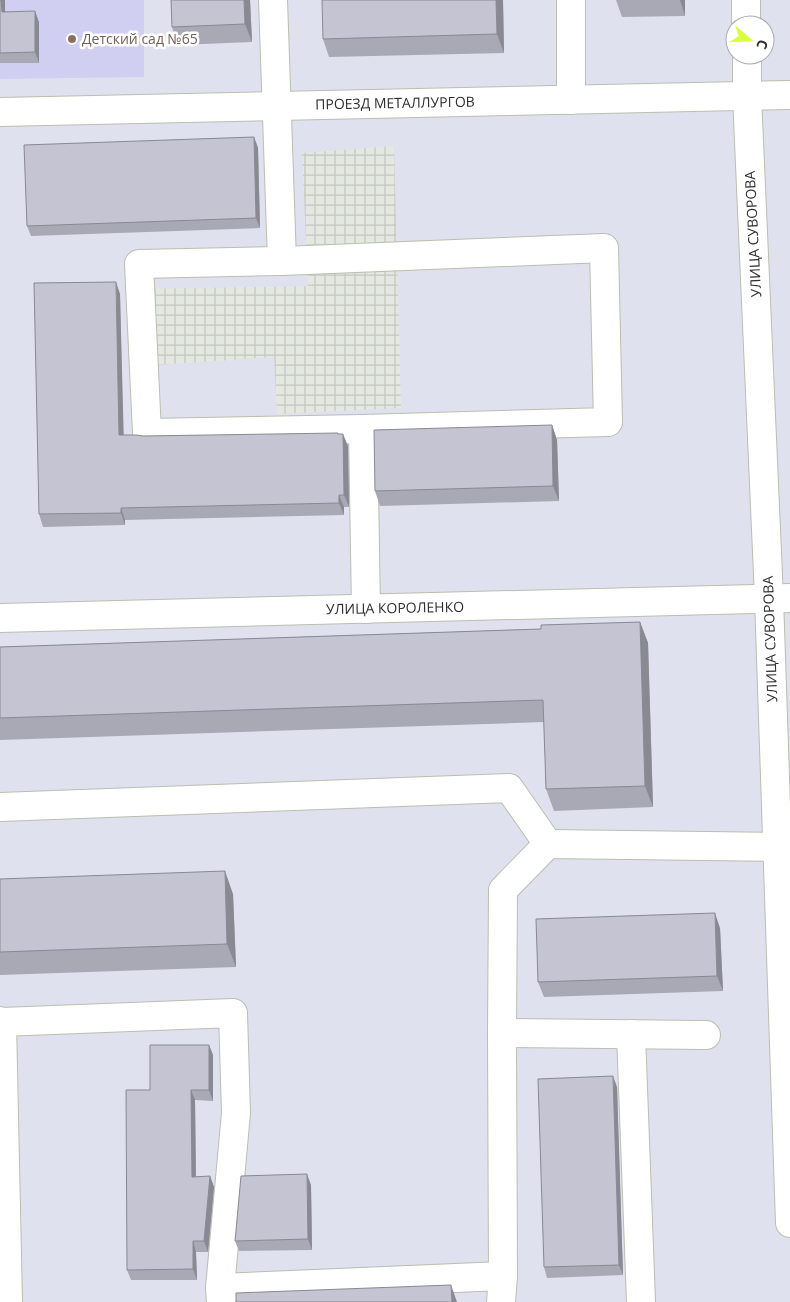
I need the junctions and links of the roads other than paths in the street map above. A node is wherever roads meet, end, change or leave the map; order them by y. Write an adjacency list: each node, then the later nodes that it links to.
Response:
1 (273, 0): 9 (street)
2 (571, 0): 8 (street)
3 (746, 0): 4 (street)
4 (746, 15)
5 (747, 65): 7 (street, УЛИЦА СУВОРОВА)
6 (790, 95): 7 (street, ПРОЕЗД МЕТАЛЛУРГОВ)
7 (747, 96): 8 (street, ПРОЕЗД МЕТАЛЛУРГОВ); 13 (street, УЛИЦА СУВОРОВА)
8 (571, 100): 9 (street, ПРОЕЗД МЕТАЛЛУРГОВ)
9 (278, 106): 10 (street, ПРОЕЗД МЕТАЛЛУРГОВ); 11 (street)
10 (0, 112)
11 (282, 261): 12 (street); 12 (street)
12 (363, 429): 14 (street)
13 (780, 598): 14 (street, УЛИЦА КОРОЛЕНКО); 18 (street, УЛИЦА СУВОРОВА)
14 (366, 609): 15 (street, УЛИЦА КОРОЛЕНКО)
15 (0, 618)
16 (0, 808): 17 (street)
17 (548, 844): 18 (street); 20 (street)
18 (777, 847): 23 (street, УЛИЦА СУВОРОВА)
19 (1, 1022): 25 (street); 26 (street)
20 (502, 1034): 21 (street); 24 (street)
21 (631, 1034): 22 (street); 27 (street)
22 (706, 1035)
23 (790, 1223)
24 (502, 1289): 25 (street)
25 (220, 1295)
26 (8, 1302)
27 (641, 1302)

